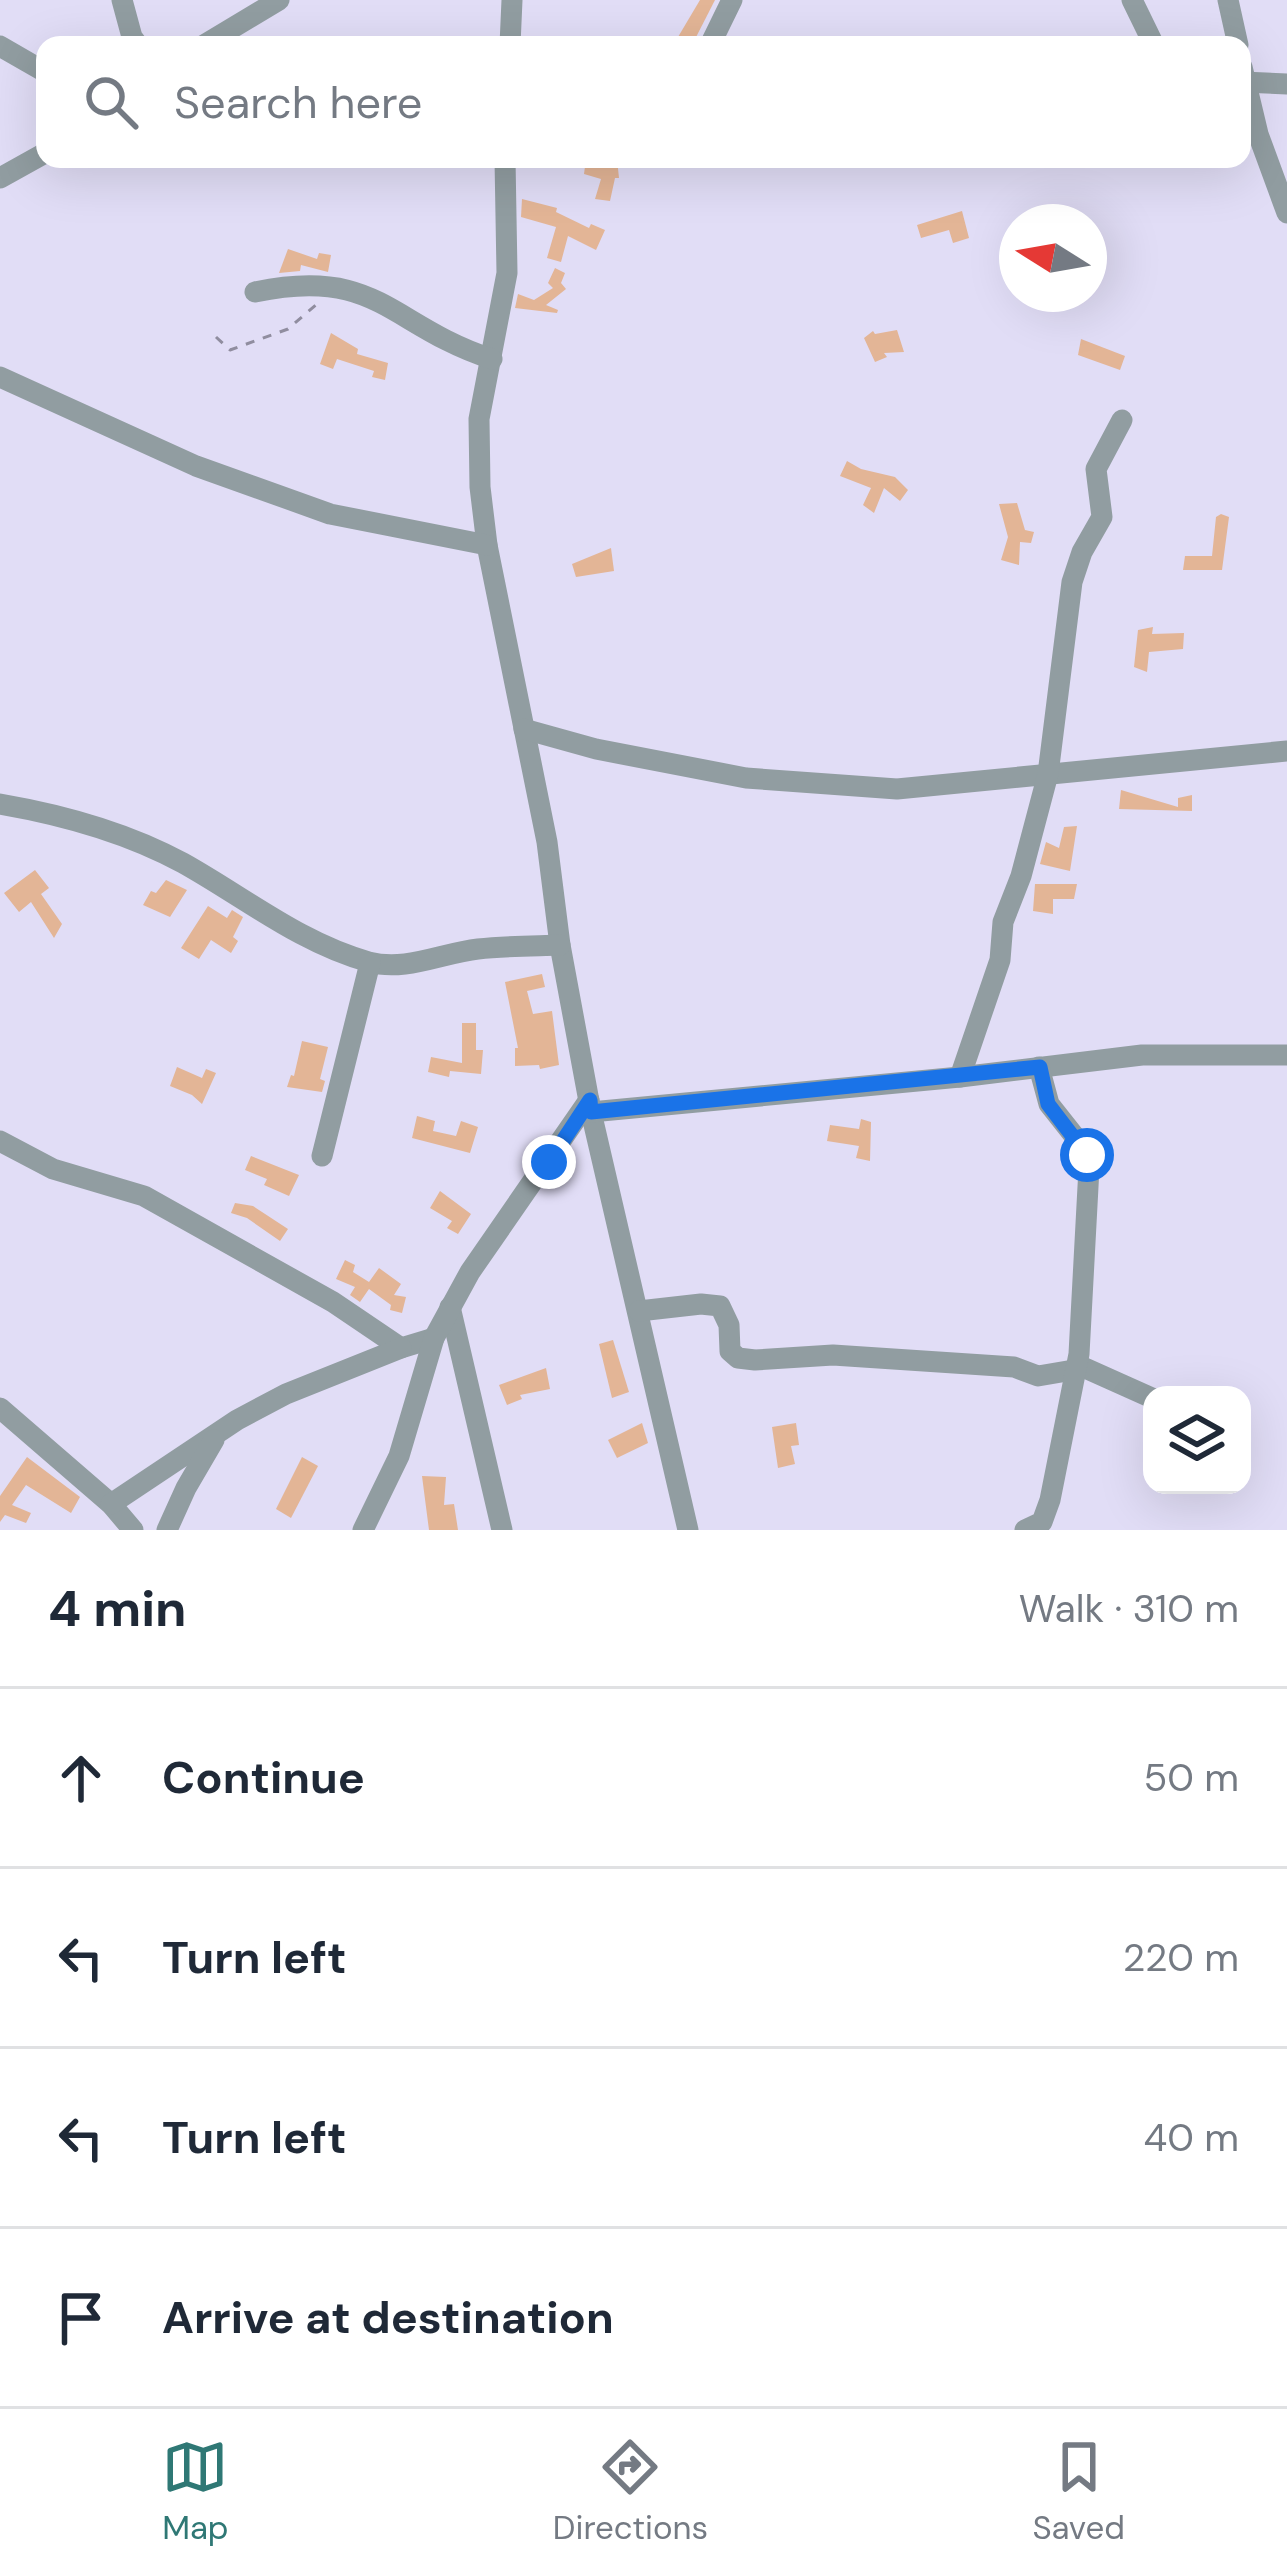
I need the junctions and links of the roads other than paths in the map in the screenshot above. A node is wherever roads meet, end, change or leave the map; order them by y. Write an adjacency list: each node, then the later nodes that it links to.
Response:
1 (122, 0): 7 (street)
2 (279, 0): 8 (street)
3 (512, 0): 9 (street)
4 (732, 0): 10 (street)
5 (1132, 0): 11 (street)
6 (1228, 0): 12 (street)
7 (132, 36)
8 (219, 36)
9 (510, 36)
10 (714, 36)
11 (1150, 36)
12 (1236, 36)
13 (0, 46): 14 (street)
14 (36, 67)
15 (1251, 78): 16 (street)
16 (1287, 83)
17 (1251, 107): 21 (street)
18 (36, 158): 20 (street)
19 (506, 168): 23 (street)
20 (0, 178)
21 (1287, 213)
22 (255, 292): 23 (street)
23 (492, 359): 26 (street)
24 (0, 376): 26 (street)
25 (1122, 420): 29 (street)
26 (487, 545): 27 (street)
27 (524, 729): 29 (street); 31 (street)
28 (1287, 751): 29 (street)
29 (1048, 774): 35 (street)
30 (0, 804): 32 (street)
31 (560, 945): 32 (street); 36 (street)
32 (370, 963): 38 (street)
33 (1287, 1055): 34 (street)
34 (1040, 1067): 35 (street); 43 (street)
35 (960, 1077): 36 (street)
36 (590, 1106): 39 (street); 40 (street)
37 (0, 1141): 42 (street)
38 (322, 1156)
39 (451, 1307): 41 (street); 51 (street)
40 (639, 1311): 43 (street); 52 (street)
41 (434, 1338): 42 (street); 50 (street)
42 (400, 1348): 46 (street)
43 (1076, 1371): 44 (street); 53 (street)
44 (1143, 1394)
45 (0, 1408): 47 (street)
46 (219, 1432): 47 (street); 49 (street)
47 (111, 1504): 48 (street)
48 (133, 1530)
49 (167, 1530)
50 (364, 1530)
51 (502, 1530)
52 (688, 1530)
53 (1025, 1530)

